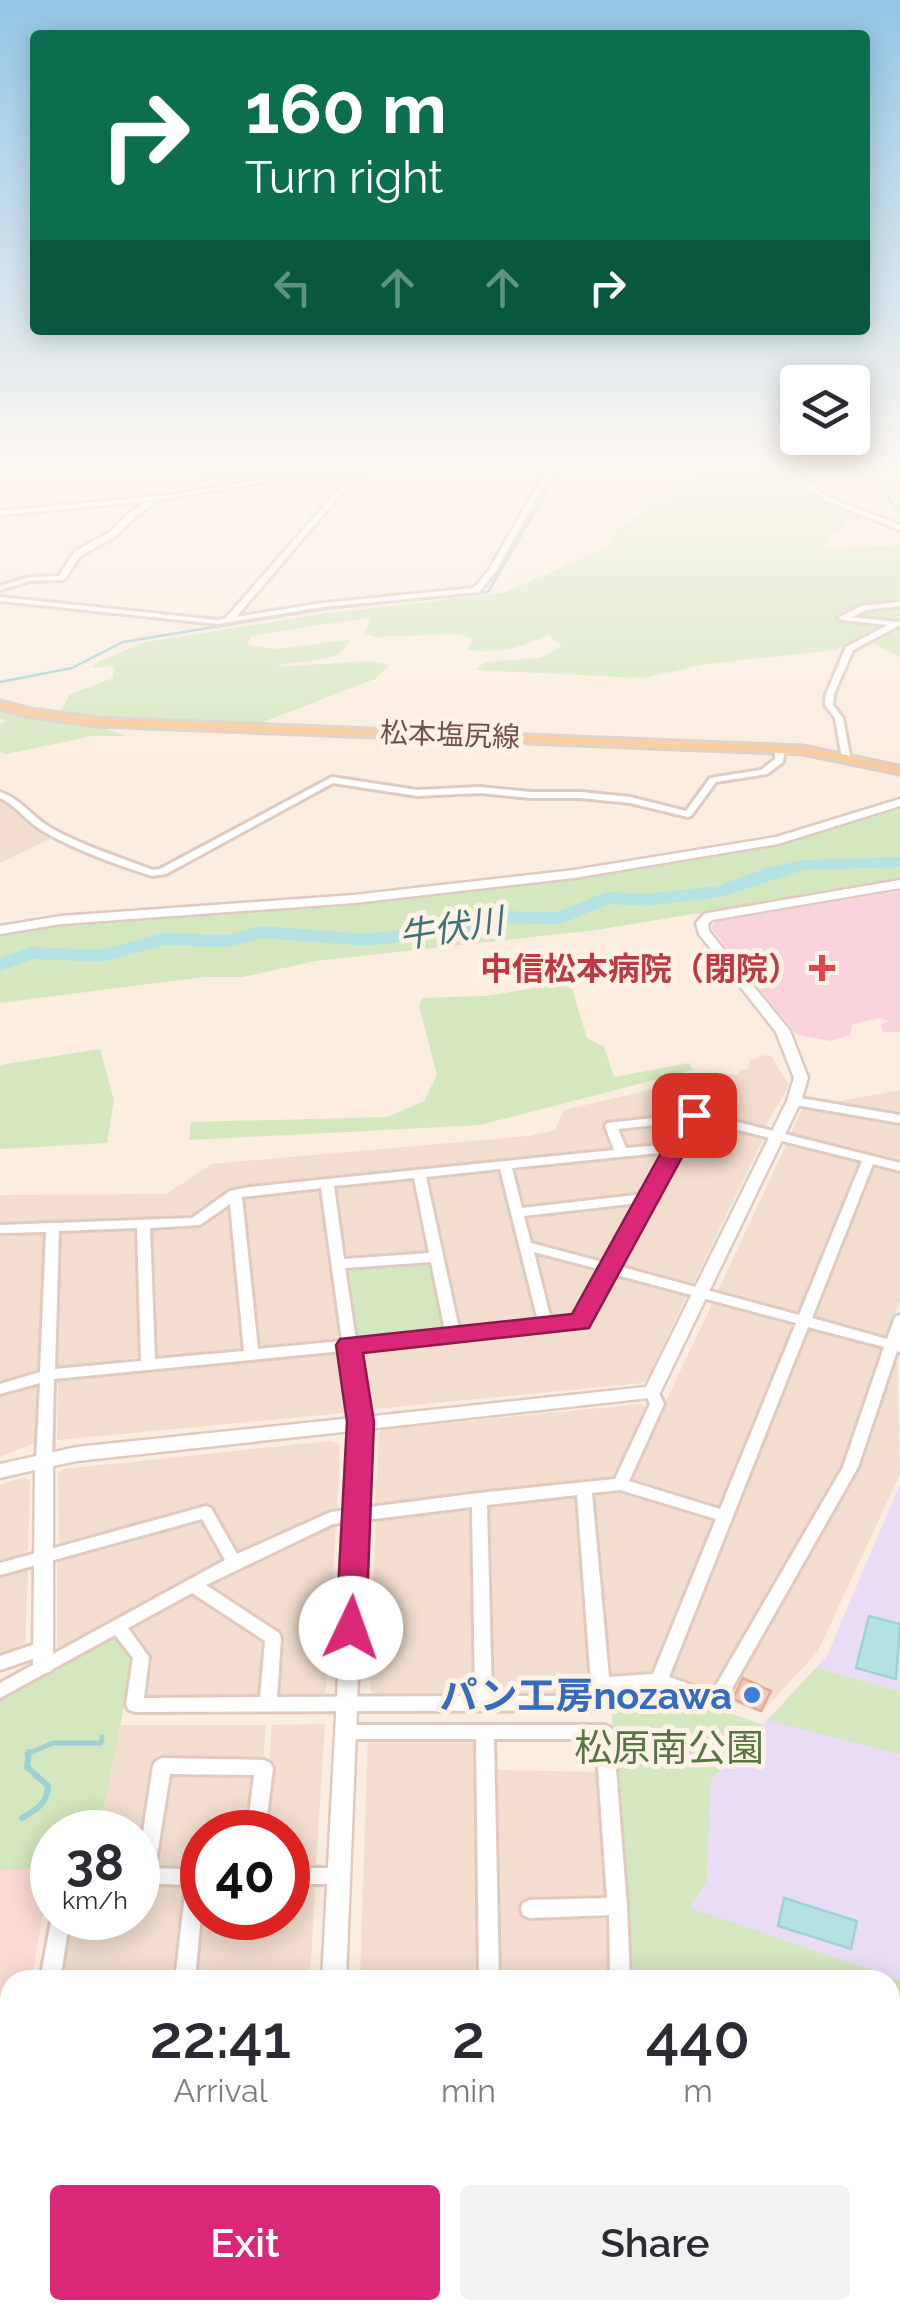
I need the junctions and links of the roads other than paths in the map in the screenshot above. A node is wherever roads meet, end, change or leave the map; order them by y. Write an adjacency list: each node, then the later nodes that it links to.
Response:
1 (66, 570): 4 (street)
2 (273, 570): 7 (street)
3 (491, 570): 7 (street)
4 (0, 588)
5 (0, 599): 7 (street)
6 (900, 604): 10 (street)
7 (228, 620)
8 (0, 705): 9 (main road, 松本塩尻線)
9 (780, 749): 10 (main road, 松本塩尻線); 12 (street)
10 (845, 756): 11 (main road, 松本塩尻線)
11 (900, 770)
12 (0, 795)
13 (900, 802): 15 (street)
14 (900, 884): 16 (street)
15 (0, 930)
16 (794, 1101): 18 (street); 19 (street)
17 (693, 1117): 19 (street); 20 (street); 21 (street)
18 (900, 1119)
19 (776, 1136): 22 (street); 37 (street)
20 (675, 1147): 21 (street); 28 (street)
21 (622, 1152): 23 (street)
22 (869, 1160): 24 (street); 38 (street)
23 (506, 1164): 25 (street); 29 (street)
24 (900, 1167)
25 (419, 1174): 26 (street); 34 (street)
26 (327, 1184): 27 (street); 35 (street)
27 (234, 1194): 30 (street); 44 (street)
28 (648, 1198): 29 (street); 36 (street)
29 (520, 1212): 33 (street)
30 (143, 1224): 31 (street); 45 (street)
31 (54, 1226): 32 (street); 46 (street)
32 (0, 1229)
33 (528, 1246): 36 (street); 40 (street)
34 (434, 1257): 35 (street); 41 (street)
35 (338, 1264): 42 (street)
36 (609, 1269): 37 (street); 40 (street)
37 (702, 1294): 38 (street); 48 (street)
38 (803, 1320): 43 (street); 56 (street)
39 (900, 1320): 43 (street)
40 (546, 1326): 41 (street)
41 (453, 1335): 42 (street)
42 (349, 1345): 44 (street); 49 (street)
43 (896, 1346): 64 (street)
44 (251, 1353): 45 (street)
45 (148, 1365): 46 (street)
46 (49, 1375): 47 (street); 50 (street)
47 (0, 1389)
48 (652, 1393): 49 (street); 52 (street)
49 (360, 1422): 50 (street); 55 (street)
50 (44, 1460): 51 (street); 57 (street)
51 (0, 1471)
52 (620, 1484): 53 (street); 56 (street)
53 (584, 1487): 54 (street); 65 (street)
54 (479, 1499): 55 (street); 67 (street)
55 (357, 1512): 58 (street); 68 (street)
56 (724, 1516): 64 (street)
57 (43, 1556): 58 (street); 59 (street); 62 (street)
58 (234, 1563): 60 (street)
59 (0, 1569)
60 (193, 1585): 61 (street); 69 (street)
61 (118, 1628): 62 (street); 69 (street)
62 (42, 1657): 63 (street); 66 (street)
63 (0, 1663)
64 (659, 1681): 65 (street)
65 (600, 1684): 67 (street)
66 (0, 1691)
67 (484, 1703): 68 (street)
68 (348, 1704): 69 (street); 70 (street)
69 (268, 1705)
70 (347, 1732): 71 (street); 75 (street)
71 (484, 1732): 76 (street); 83 (street)
72 (154, 1810): 73 (street)
73 (259, 1810)
74 (310, 1876): 75 (street)
75 (338, 1876): 82 (street)
76 (618, 1906): 77 (street); 84 (street)
77 (530, 1909)
78 (56, 1940): 80 (street)
79 (190, 1940): 81 (street)
80 (52, 1970)
81 (185, 1970)
82 (334, 1970)
83 (489, 1970)
84 (620, 1970)

